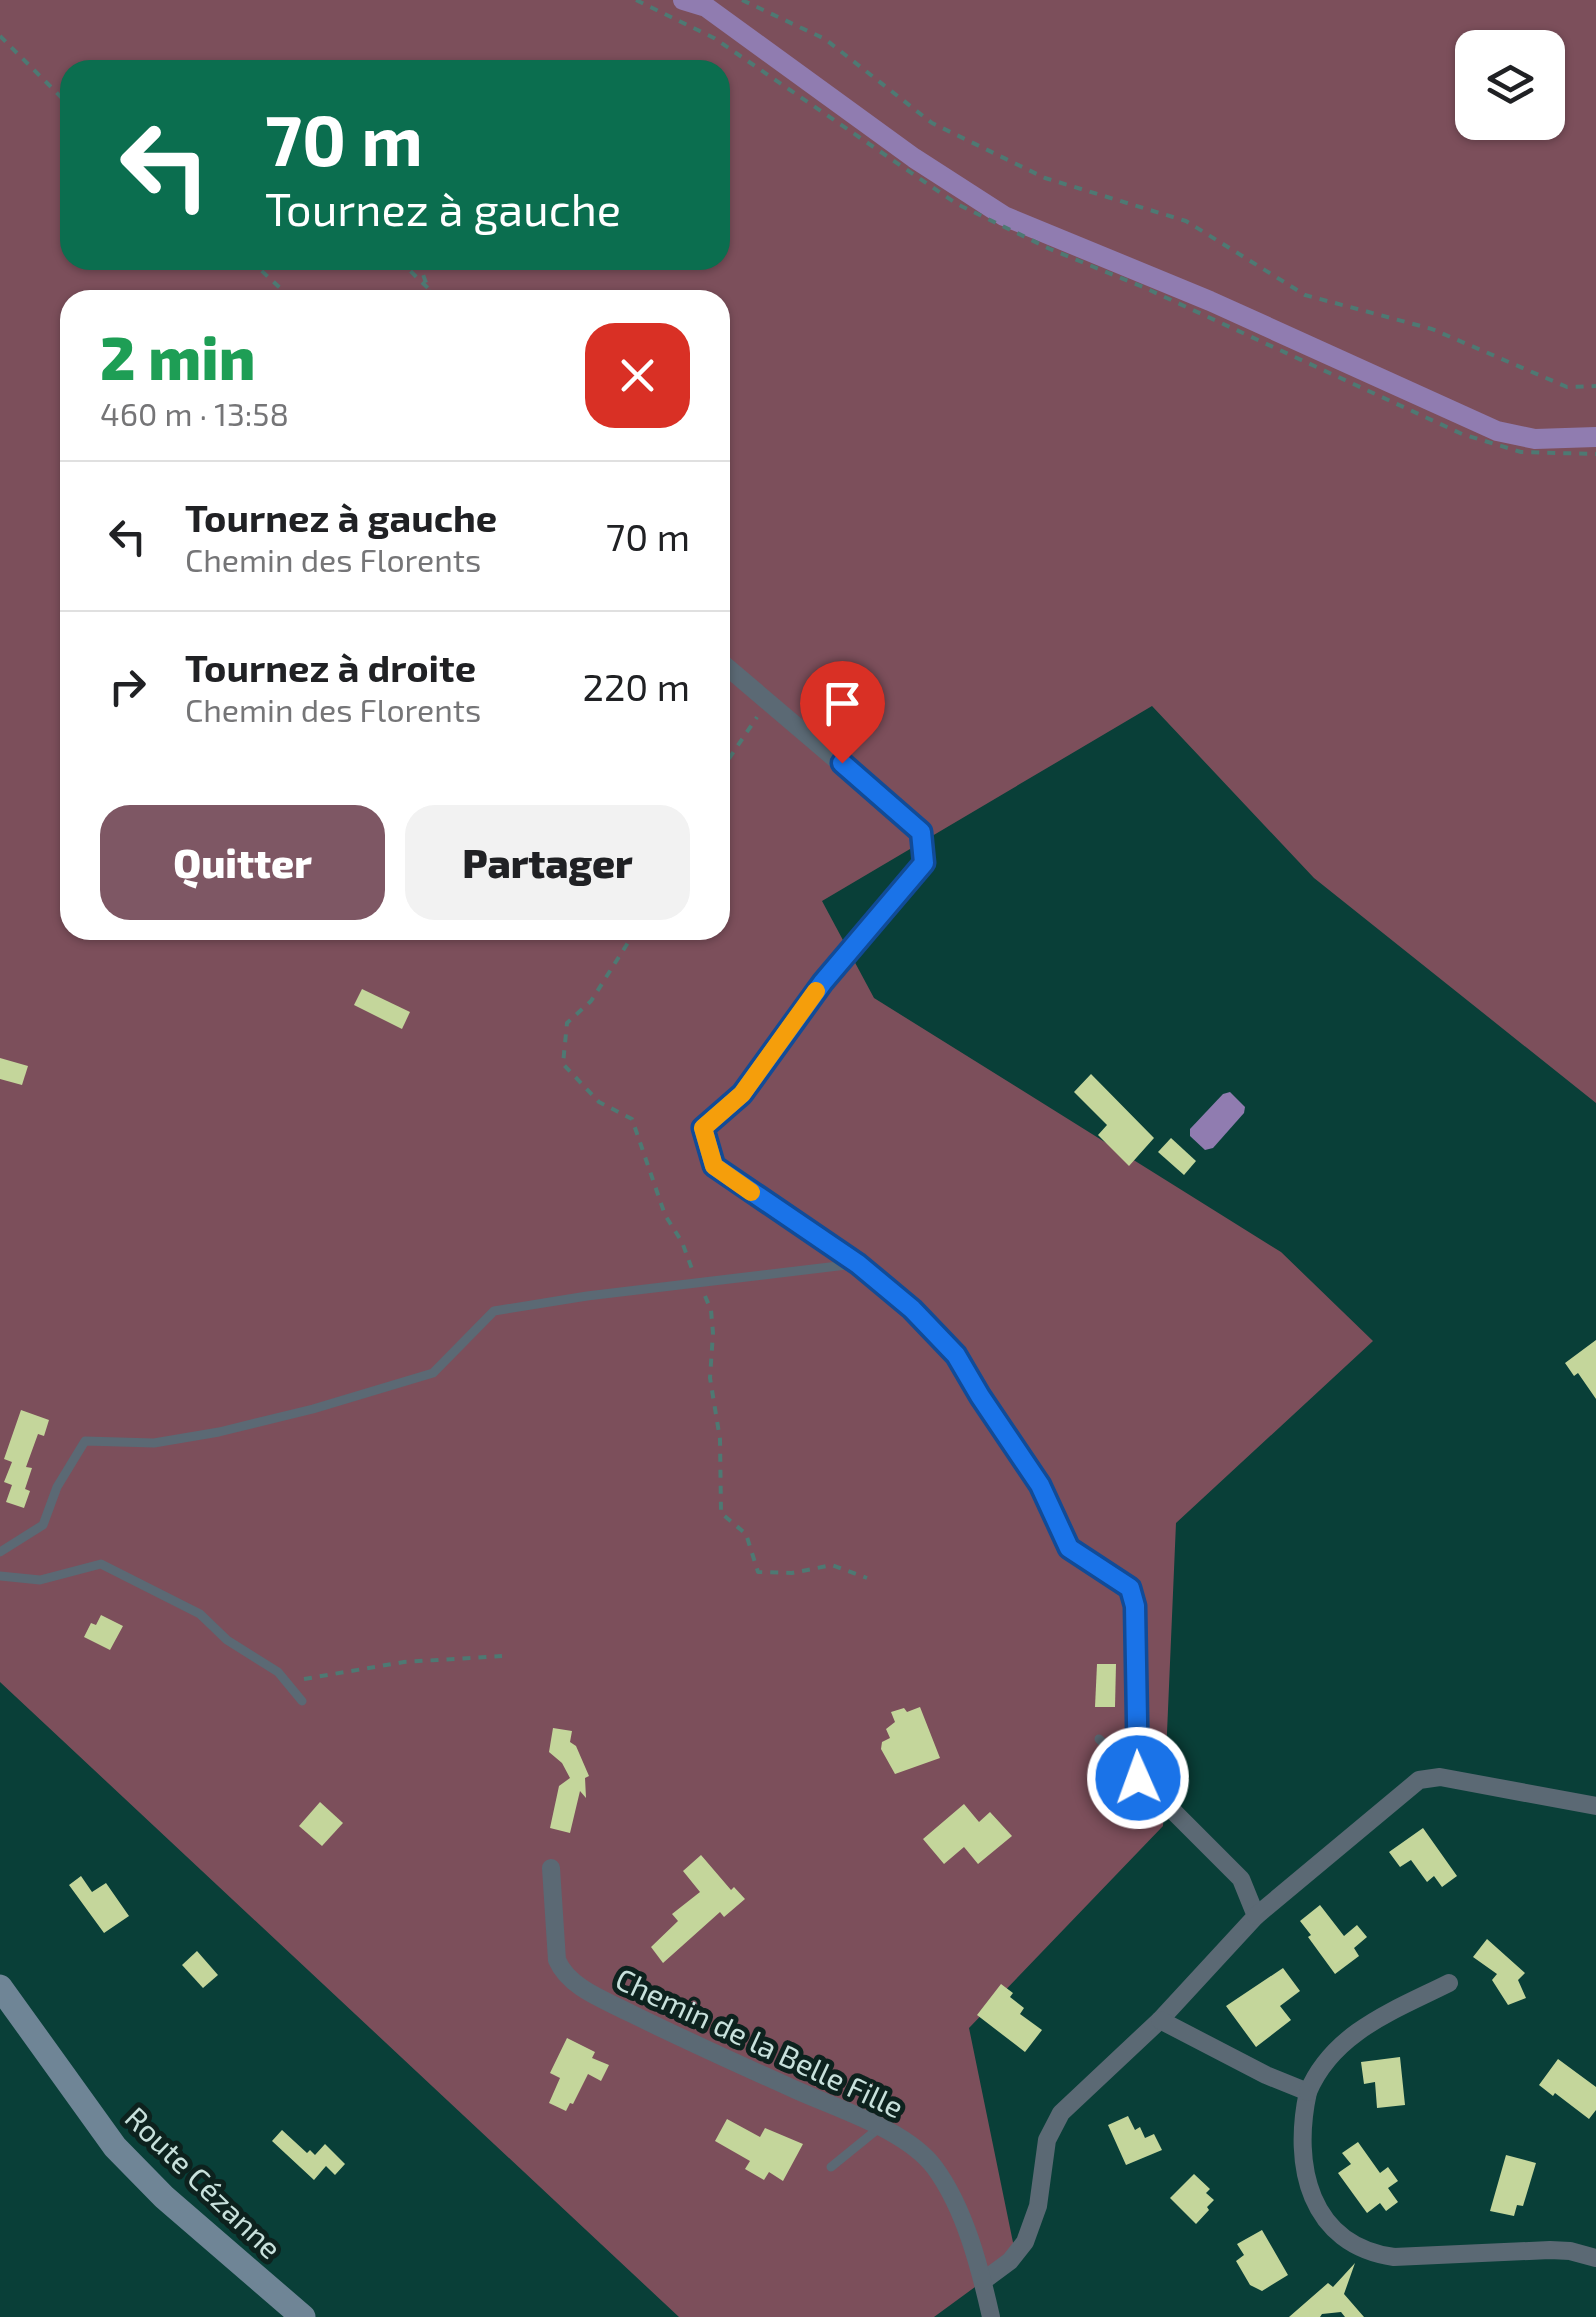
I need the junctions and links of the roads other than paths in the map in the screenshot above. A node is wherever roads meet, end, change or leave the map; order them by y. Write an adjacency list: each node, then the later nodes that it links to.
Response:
1 (730, 669): 2 (street)
2 (858, 1264): 3 (lane); 7 (street)
3 (0, 1552)
4 (0, 1576): 5 (lane)
5 (302, 1701)
6 (1099, 1740): 7 (lane)
7 (1138, 1778): 10 (street)
8 (1596, 1806): 10 (street)
9 (551, 1868): 15 (street, Chemin de la Belle Fille)
10 (1256, 1916): 13 (street)
11 (1449, 1983): 14 (street)
12 (0, 1987): 19 (street, Route Cézanne)
13 (1160, 2020): 14 (street); 18 (street)
14 (1308, 2092): 17 (street)
15 (879, 2128): 16 (lane); 18 (street, Chemin de la Belle Fille)
16 (831, 2166)
17 (1596, 2258)
18 (983, 2281): 20 (street, Chemin de la Belle Fille)
19 (302, 2317)
20 (991, 2317)

